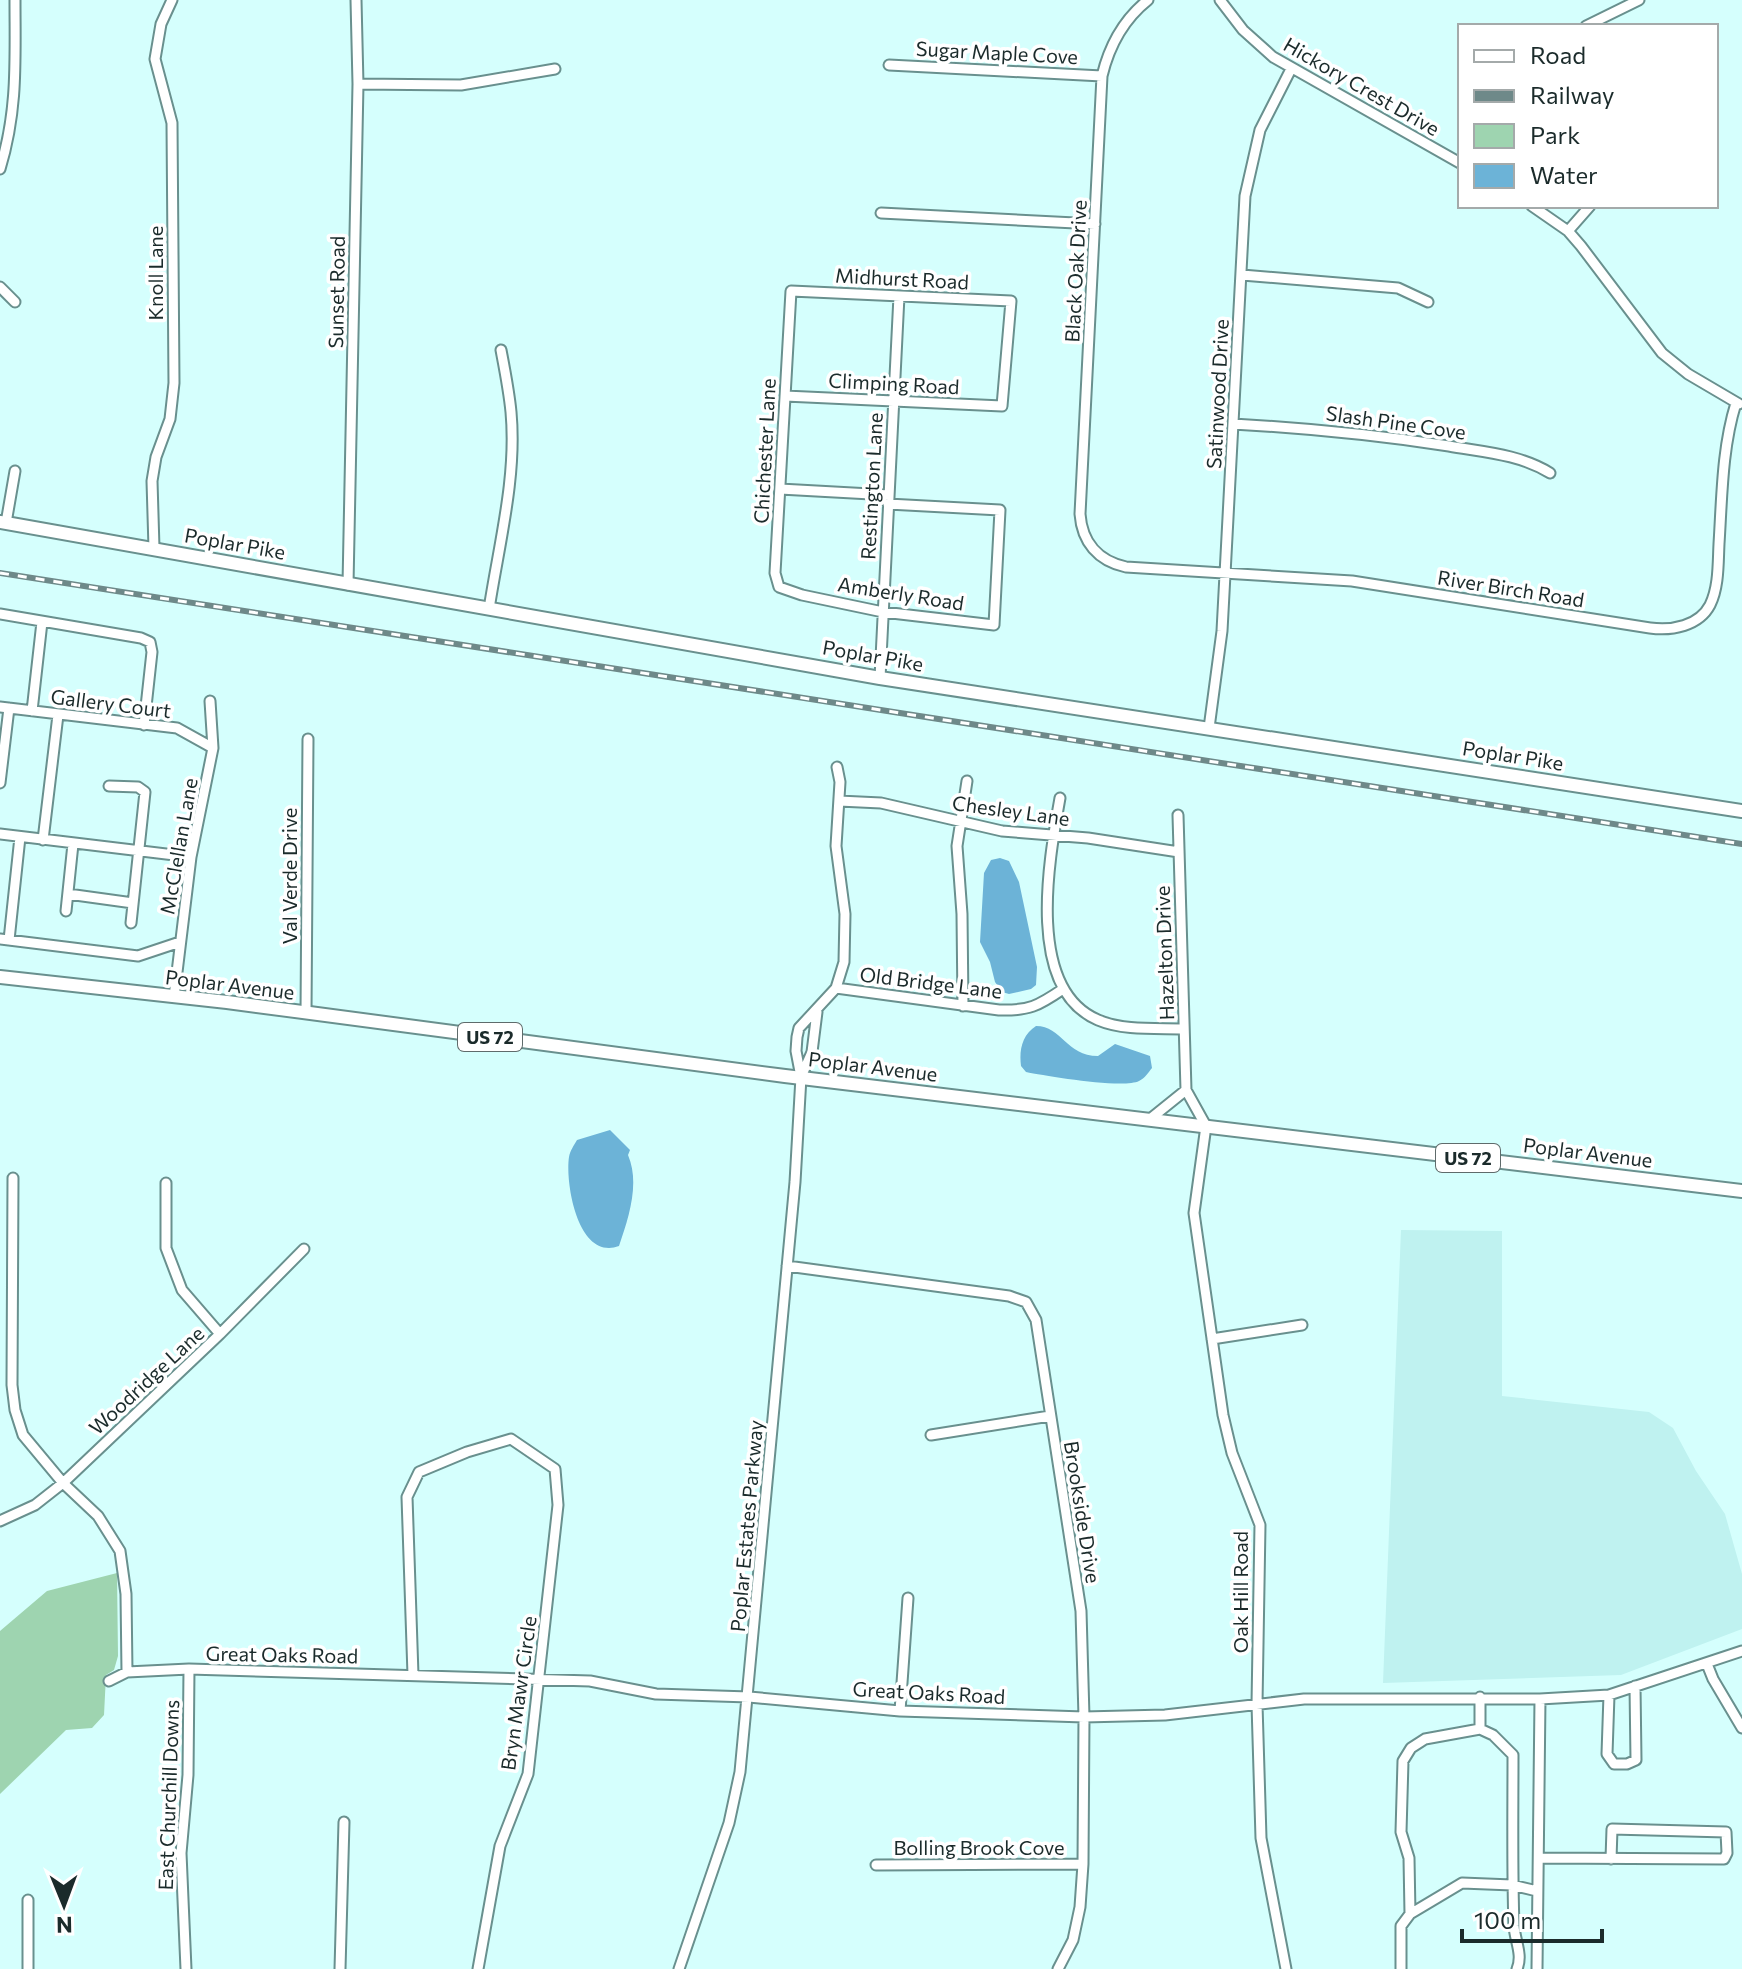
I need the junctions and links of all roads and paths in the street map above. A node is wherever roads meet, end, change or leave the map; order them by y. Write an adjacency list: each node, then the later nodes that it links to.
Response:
1 (15, 0): 14 (street)
2 (172, 0): 37 (street, Knoll Lane)
3 (356, 0): 12 (street, Sunset Road)
4 (1148, 0): 11 (street, Black Oak Drive)
5 (1220, 0): 10 (street, Hickory Crest Drive)
6 (1639, 0): 7 (street)
7 (1590, 24)
8 (889, 65): 11 (street, Sugar Maple Cove)
9 (555, 69): 12 (street)
10 (1291, 69): 13 (street, Hickory Crest Drive); 20 (street, Satinwood Drive)
11 (1102, 76): 18 (street, Black Oak Drive)
12 (358, 84): 40 (street, Sunset Road)
13 (1458, 158)
14 (0, 169)
15 (1535, 208): 19 (street)
16 (1588, 208): 19 (street)
17 (881, 213): 18 (street)
18 (1095, 224): 38 (street, Black Oak Drive)
19 (1568, 231): 29 (street)
20 (1242, 275): 25 (street); 31 (street, Satinwood Drive)
21 (0, 287): 24 (street)
22 (791, 291): 23 (street, Midhurst Road); 27 (street, Chichester Lane)
23 (899, 296): 28 (street, Restington Lane); 30 (street, Midhurst Road)
24 (15, 302)
25 (1428, 302)
26 (501, 350): 42 (street)
27 (785, 396): 28 (street, Climping Road); 34 (street, Chichester Lane)
28 (894, 401): 30 (street, Climping Road); 35 (street, Restington Lane)
29 (1739, 404): 39 (street, River Birch Road)
30 (1002, 406)
31 (1233, 424): 33 (street, Slash Pine Cove); 39 (street, Satinwood Drive)
32 (15, 471): 36 (street)
33 (1550, 473)
34 (780, 489): 35 (street); 41 (street, Chichester Lane)
35 (889, 499): 43 (street, Restington Lane); 43 (street, Amberly Road)
36 (3, 522): 37 (main road, Poplar Pike)
37 (154, 548): 40 (main road, Poplar Pike)
38 (1097, 553): 39 (street, River Birch Road)
39 (1226, 572): 52 (street, Satinwood Drive)
40 (348, 585): 42 (main road, Poplar Pike)
41 (802, 595): 43 (street, Amberly Road)
42 (489, 609): 46 (main road, Poplar Pike)
43 (883, 612): 46 (street, Restington Lane)
44 (0, 614): 45 (street)
45 (42, 622): 49 (street); 51 (street)
46 (880, 678): 52 (main road, Poplar Pike)
47 (210, 701): 54 (street, McClellan Lane)
48 (4, 708): 49 (street, Gallery Court); 57 (street)
49 (32, 711): 50 (street, Gallery Court)
50 (58, 715): 51 (street, Gallery Court); 67 (street)
51 (144, 725): 54 (street, Gallery Court)
52 (1209, 728): 61 (main road, Poplar Pike)
53 (308, 739): 84 (street, Val Verde Drive)
54 (213, 748): 71 (street, McClellan Lane)
55 (837, 767): 60 (street)
56 (967, 781): 63 (street)
57 (0, 783)
58 (109, 786): 69 (street)
59 (1060, 798): 65 (street)
60 (839, 801): 63 (street, Chesley Lane); 79 (street)
61 (1742, 811)
62 (1178, 815): 70 (street, Hazelton Drive)
63 (960, 823): 65 (street, Chesley Lane); 82 (street)
64 (0, 834): 66 (street)
65 (1054, 836): 70 (street, Chesley Lane); 80 (street)
66 (20, 837): 67 (street); 76 (street)
67 (43, 840): 68 (street)
68 (73, 844): 69 (street); 72 (street)
69 (140, 852): 71 (street); 73 (street)
70 (1179, 852): 85 (street, Hazelton Drive)
71 (191, 857): 77 (street, McClellan Lane)
72 (68, 894): 73 (street); 74 (street)
73 (133, 903): 75 (street)
74 (66, 911)
75 (131, 923)
76 (4, 939): 77 (street)
77 (180, 942): 81 (street, McClellan Lane)
78 (4, 978): 81 (main road, Poplar Avenue / US 72)
79 (836, 988): 82 (street, Old Bridge Lane); 83 (street)
80 (1063, 989): 82 (street, Old Bridge Lane); 85 (street)
81 (174, 997): 84 (main road, Poplar Avenue / US 72)
82 (963, 1006)
83 (818, 1010): 86 (street); 86 (street)
84 (306, 1013): 86 (main road, Poplar Avenue / US 72)
85 (1184, 1029): 87 (street, Hazelton Drive)
86 (801, 1077): 88 (main road, Poplar Avenue / US 72); 94 (street, Poplar Estates Parkway)
87 (1186, 1090): 88 (street); 89 (street, Hazelton Drive)
88 (1150, 1119): 89 (main road, Poplar Avenue / US 72)
89 (1206, 1126): 92 (main road, Poplar Avenue / US 72); 97 (street, Oak Hill Road)
90 (13, 1178): 100 (street)
91 (166, 1183): 96 (street)
92 (1742, 1191)
93 (304, 1249): 96 (street, Woodridge Lane)
94 (787, 1266): 98 (street, Brookside Drive); 112 (street, Poplar Estates Parkway)
95 (1302, 1325): 97 (street)
96 (220, 1334): 100 (street, Woodridge Lane)
97 (1212, 1339): 115 (street, Oak Hill Road)
98 (1050, 1416): 99 (street); 117 (street, Brookside Drive)
99 (931, 1435)
100 (63, 1483): 101 (street, Woodridge Lane); 106 (street)
101 (0, 1521)
102 (908, 1598): 116 (street)
103 (1742, 1651): 104 (street, Great Oaks Road)
104 (1707, 1664): 110 (street, Great Oaks Road); 118 (street)
105 (189, 1669): 106 (street, Great Oaks Road); 107 (street, Great Oaks Road); 130 (street, East Churchill Downs)
106 (127, 1672): 109 (street, Great Oaks Road)
107 (413, 1675): 108 (street, Great Oaks Road); 108 (street, Bryn Mawr Circle)
108 (540, 1680): 112 (street, Great Oaks Road); 132 (street, Bryn Mawr Circle)
109 (109, 1681)
110 (1635, 1686): 111 (street, Great Oaks Road); 111 (street)
111 (1609, 1695): 114 (street, Great Oaks Road)
112 (749, 1697): 116 (street, Great Oaks Road); 133 (street, Poplar Estates Parkway)
113 (1480, 1697): 114 (street, Great Oaks Road); 115 (street, Great Oaks Road); 119 (street)
114 (1540, 1699): 121 (street)
115 (1257, 1704): 117 (street, Great Oaks Road); 135 (street, Oak Hill Road)
116 (900, 1711): 117 (street, Great Oaks Road)
117 (1084, 1717): 123 (street, Brookside Drive)
118 (1742, 1728)
119 (1480, 1729): 125 (street); 128 (street)
120 (344, 1822): 131 (street)
121 (1539, 1858): 122 (street); 126 (street)
122 (1611, 1859): 122 (street)
123 (1083, 1864): 124 (street, Bolling Brook Cove); 134 (street, Brookside Drive)
124 (876, 1865)
125 (1512, 1885): 126 (street); 128 (street); 137 (street)
126 (1537, 1891): 138 (street)
127 (28, 1900): 129 (street)
128 (1410, 1914): 136 (street)
129 (28, 1969)
130 (186, 1969)
131 (340, 1969)
132 (478, 1969)
133 (679, 1969)
134 (1058, 1969)
135 (1286, 1969)
136 (1401, 1969)
137 (1517, 1969)
138 (1537, 1969)

